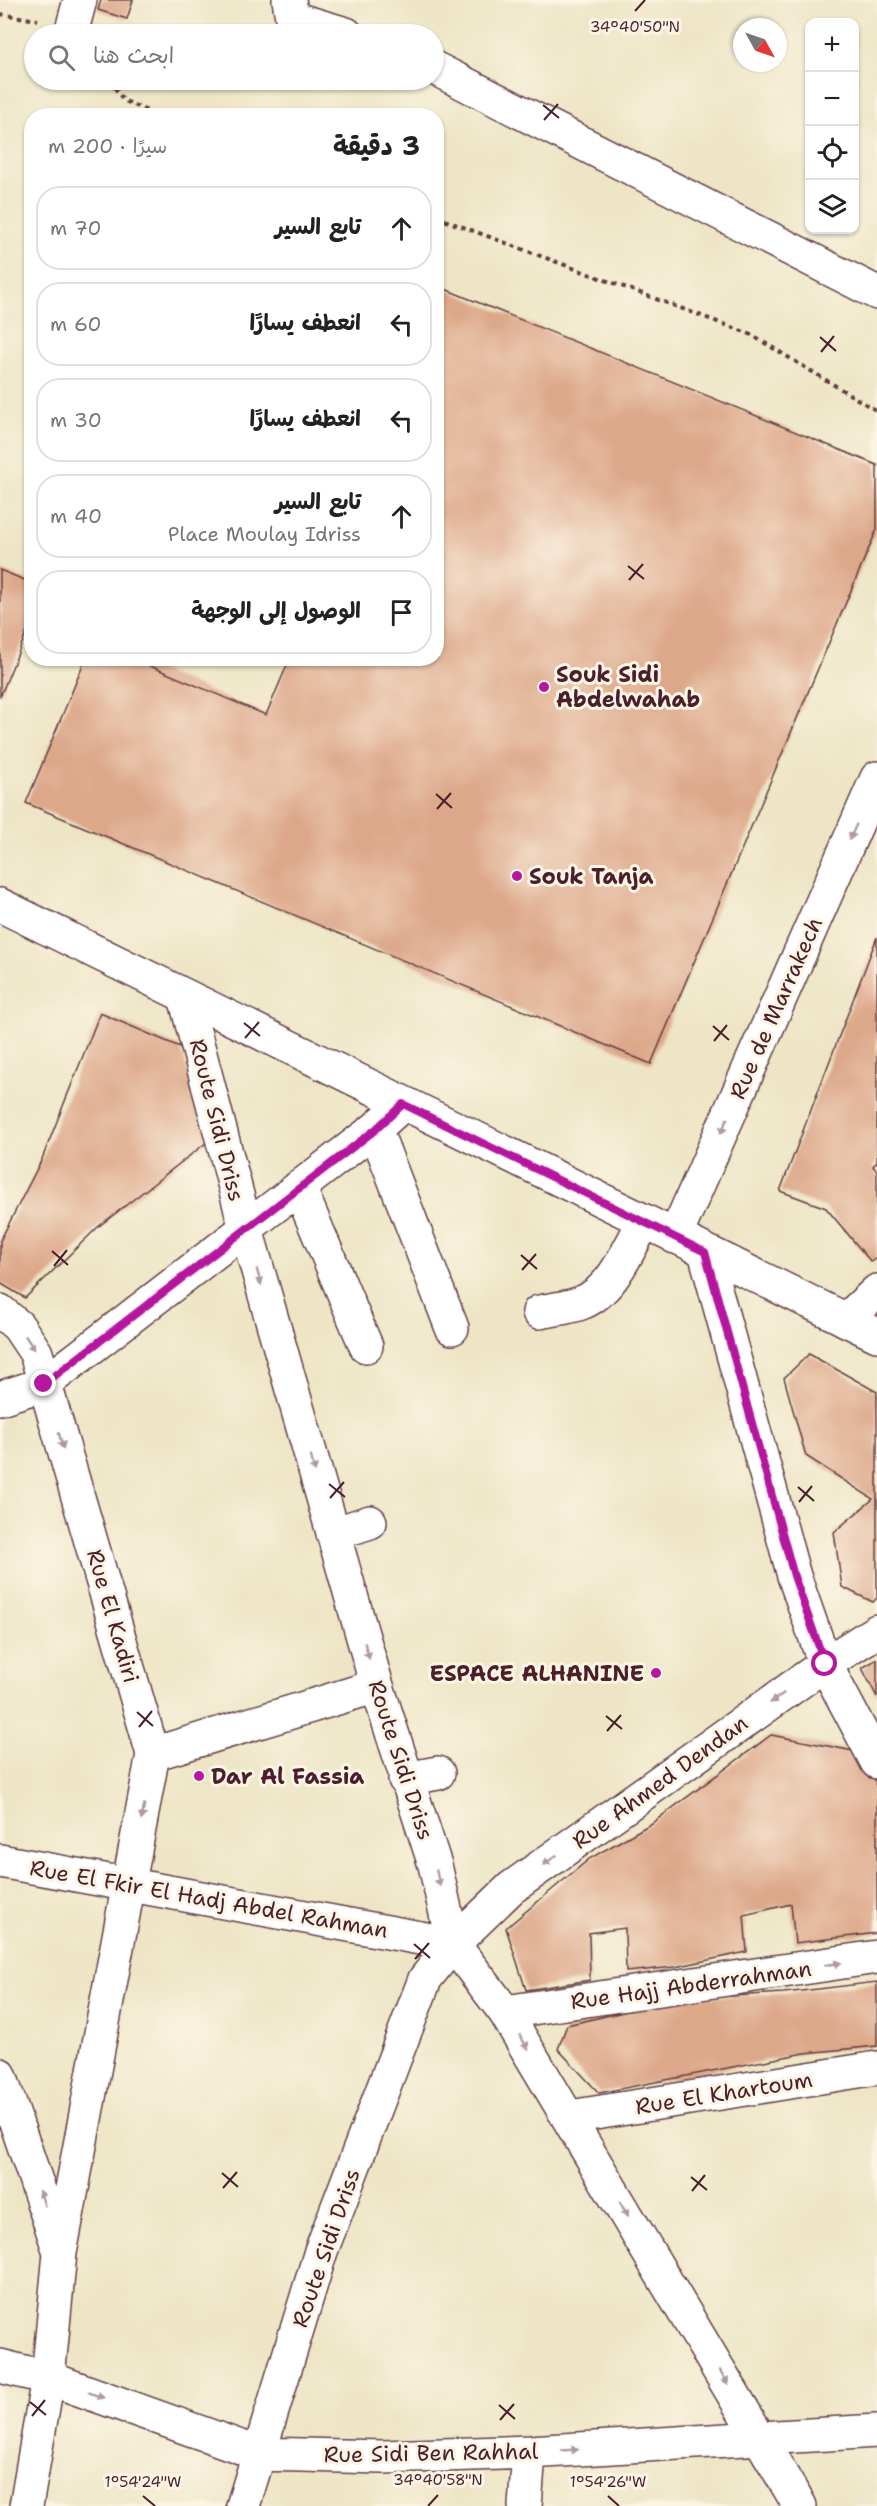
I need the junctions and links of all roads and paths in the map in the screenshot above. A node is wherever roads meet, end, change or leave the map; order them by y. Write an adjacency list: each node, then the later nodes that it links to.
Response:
1 (289, 0): 2 (street)
2 (312, 24)
3 (444, 73): 7 (street)
4 (116, 90): 5 (path)
5 (140, 108)
6 (444, 220): 8 (path)
7 (877, 293)
8 (877, 411)
9 (877, 778): 17 (street, Rue de Marrakech, one-way to 17)
10 (0, 905): 11 (street)
11 (186, 997): 12 (street); 16 (street, Route Sidi Driss)
12 (403, 1104): 13 (street); 15 (street)
13 (375, 1130): 14 (street); 23 (street)
14 (299, 1187): 16 (street); 25 (street)
15 (644, 1222): 17 (street); 21 (street)
16 (246, 1230): 26 (street); 29 (street, Route Sidi Driss, one-way to 29)
17 (675, 1237): 18 (street)
18 (705, 1252): 22 (street); 31 (street)
19 (877, 1291): 22 (street)
20 (0, 1311): 26 (street, Rue El Kadiri, one-way to 26)
21 (539, 1312)
22 (846, 1320): 24 (street)
23 (452, 1328)
24 (877, 1335)
25 (366, 1346)
26 (44, 1384): 27 (street); 33 (street, Rue El Kadiri, one-way to 33)
27 (0, 1398)
28 (370, 1522): 29 (street)
29 (333, 1534): 32 (street, Route Sidi Driss, one-way to 32)
30 (877, 1631): 31 (street, Rue Ahmed Dendan)
31 (825, 1664): 34 (street); 39 (street, Rue Ahmed Dendan, one-way to 39)
32 (377, 1686): 33 (street); 36 (street, Route Sidi Driss)
33 (153, 1754): 38 (street, Rue El Kadiri, one-way to 38)
34 (877, 1762)
35 (438, 1773): 36 (street)
36 (405, 1779): 39 (street, Route Sidi Driss, one-way to 39)
37 (0, 1861): 38 (street, Rue El Fkir El Hadj Abdel Rahman)
38 (131, 1885): 39 (street, Rue El Fkir El Hadj Abdel Rahman); 45 (street, Rue El Kadiri)
39 (453, 1944): 41 (street); 51 (street, Route Sidi Driss)
40 (877, 1958): 41 (street, Rue Hajj Abderrahman, one-way to 40)
41 (505, 2012): 44 (street, one-way to 44)
42 (877, 2068): 44 (street, Rue El Khartoum)
43 (0, 2075): 45 (street, one-way to 43)
44 (570, 2117): 49 (street, one-way to 49)
45 (60, 2253): 47 (street, Rue El Kadiri)
46 (0, 2366): 47 (street, Rue Sidi Ben Rahhal)
47 (48, 2378): 51 (street, Rue Sidi Ben Rahhal, one-way to 51); 52 (street, Rue El Kadiri)
48 (877, 2431): 49 (street, Rue Sidi Ben Rahhal)
49 (760, 2439): 50 (street, Rue Sidi Ben Rahhal, one-way to 49); 55 (street)
50 (529, 2452): 51 (street, Rue Sidi Ben Rahhal); 54 (street)
51 (260, 2454): 53 (street, Route Sidi Driss)
52 (26, 2506)
53 (243, 2506)
54 (525, 2506)
55 (800, 2506)

